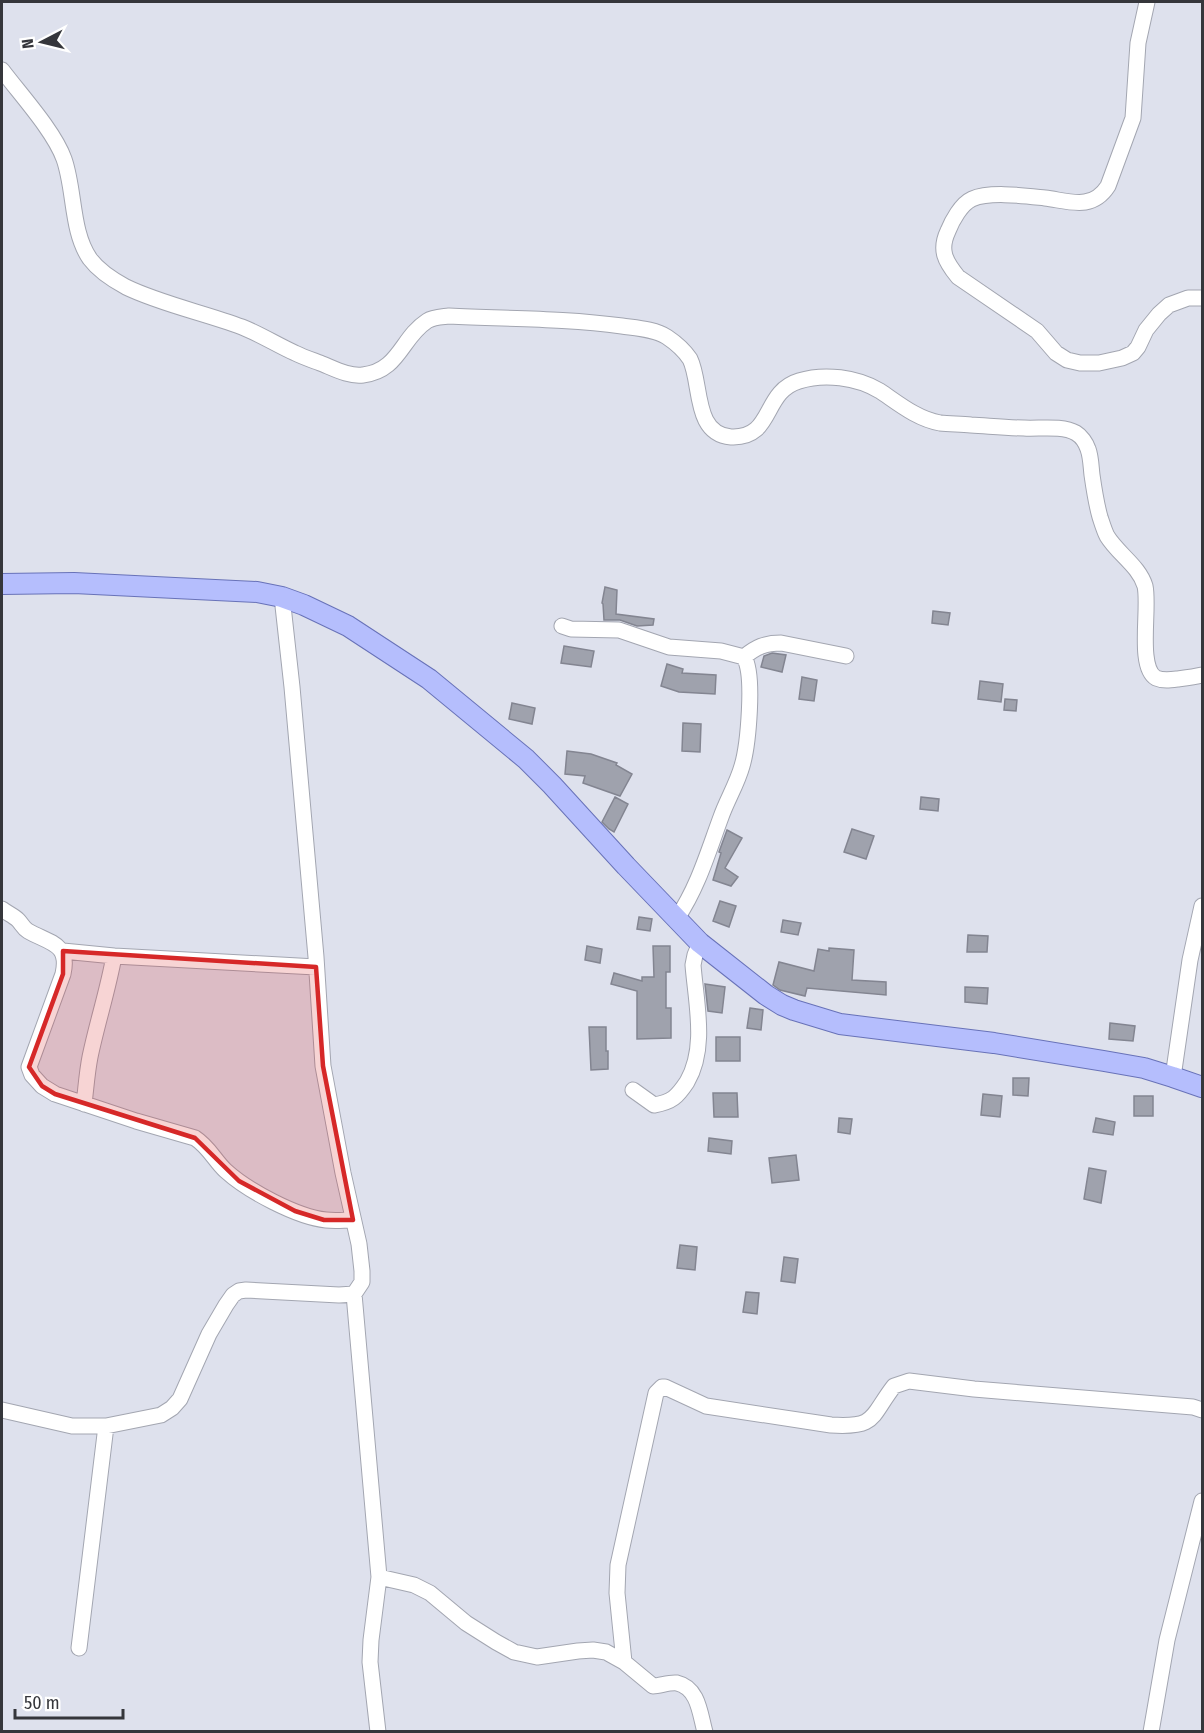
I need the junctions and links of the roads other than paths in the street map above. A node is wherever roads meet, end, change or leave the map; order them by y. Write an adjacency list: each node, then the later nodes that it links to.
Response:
1 (1147, 2): 3 (street)
2 (2, 70): 9 (street)
3 (1203, 298)
4 (2, 584): 5 (main road)
5 (282, 597): 12 (main road); 16 (street)
6 (562, 626): 8 (street)
7 (846, 656): 8 (street)
8 (744, 657): 12 (street)
9 (1203, 675)
10 (1203, 906): 17 (street)
11 (2, 909): 14 (street)
12 (677, 918): 13 (main road)
13 (700, 943): 17 (main road); 19 (street)
14 (63, 951): 15 (street); 20 (street)
15 (114, 956): 16 (street); 20 (street)
16 (316, 967): 21 (street)
17 (1173, 1077): 18 (main road)
18 (1203, 1087)
19 (633, 1090)
20 (84, 1104): 21 (street)
21 (354, 1220): 22 (street)
22 (354, 1294): 25 (street); 27 (street)
23 (2, 1410): 25 (street)
24 (1203, 1410): 29 (street)
25 (106, 1426): 28 (street)
26 (1203, 1501): 32 (street)
27 (379, 1577): 29 (street); 30 (street)
28 (79, 1648)
29 (624, 1662): 31 (street)
30 (378, 1731)
31 (705, 1731)
32 (1151, 1731)

